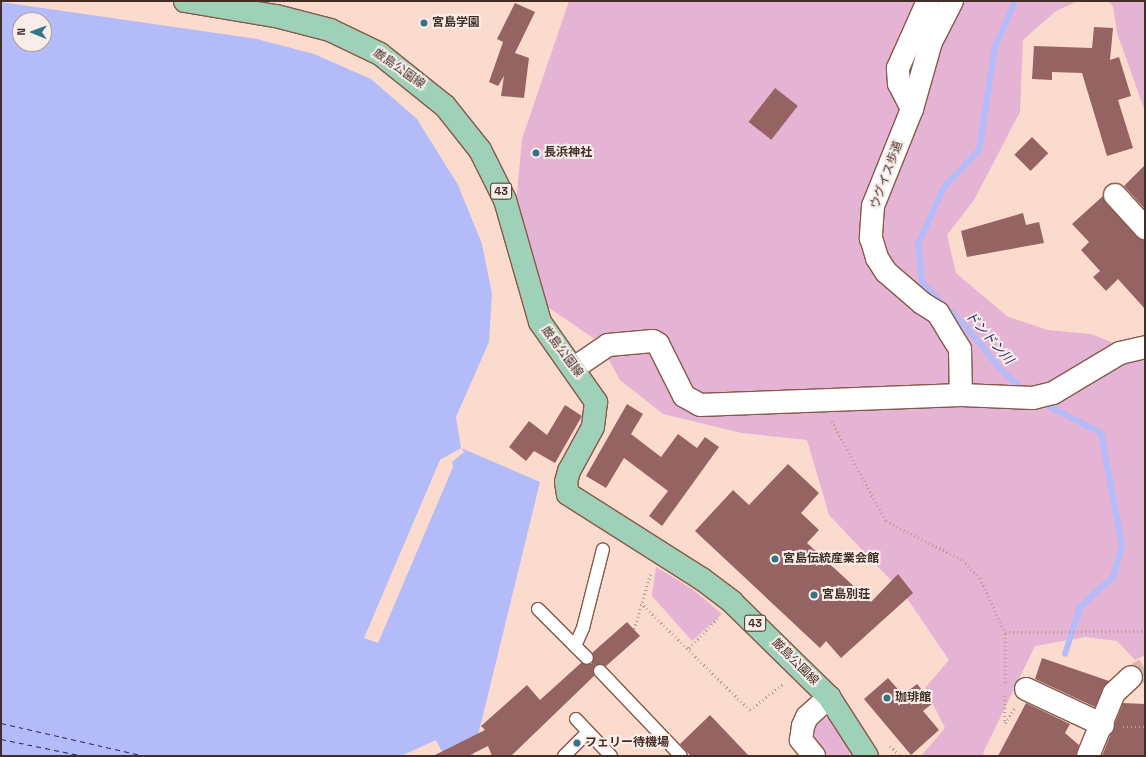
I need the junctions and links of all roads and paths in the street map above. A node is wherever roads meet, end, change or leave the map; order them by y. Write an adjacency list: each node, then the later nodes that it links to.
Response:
1 (185, 1): 8 (main road, 厳島公園線 / 43)
2 (928, 1): 4 (street)
3 (952, 1): 4 (street, ウグイス歩道)
4 (912, 109): 9 (street, ウグイス歩道)
5 (1115, 195): 6 (street)
6 (1145, 228)
7 (1145, 347): 9 (street)
8 (574, 368): 10 (street); 27 (main road, 厳島公園線 / 43)
9 (961, 395): 10 (street)
10 (820, 399): 18 (path)
11 (603, 549): 20 (lane)
12 (653, 565): 13 (path)
13 (642, 603): 16 (path); 21 (path)
14 (538, 609): 20 (lane)
15 (722, 614): 21 (path)
16 (634, 629)
17 (1145, 631): 18 (path)
18 (1005, 632): 19 (path)
19 (1005, 645)
20 (575, 646): 22 (lane)
21 (690, 648): 25 (path)
22 (587, 658)
23 (600, 671): 34 (lane)
24 (1131, 677): 29 (street)
25 (786, 681)
26 (1026, 688): 29 (street)
27 (829, 698): 35 (street); 36 (main road, 厳島公園線 / 43)
28 (576, 719): 30 (lane)
29 (1103, 725): 38 (street)
30 (588, 732): 32 (lane); 33 (lane)
31 (890, 746): 37 (path)
32 (564, 756)
33 (610, 756)
34 (681, 756)
35 (814, 756)
36 (867, 756)
37 (901, 756)
38 (1088, 756)

